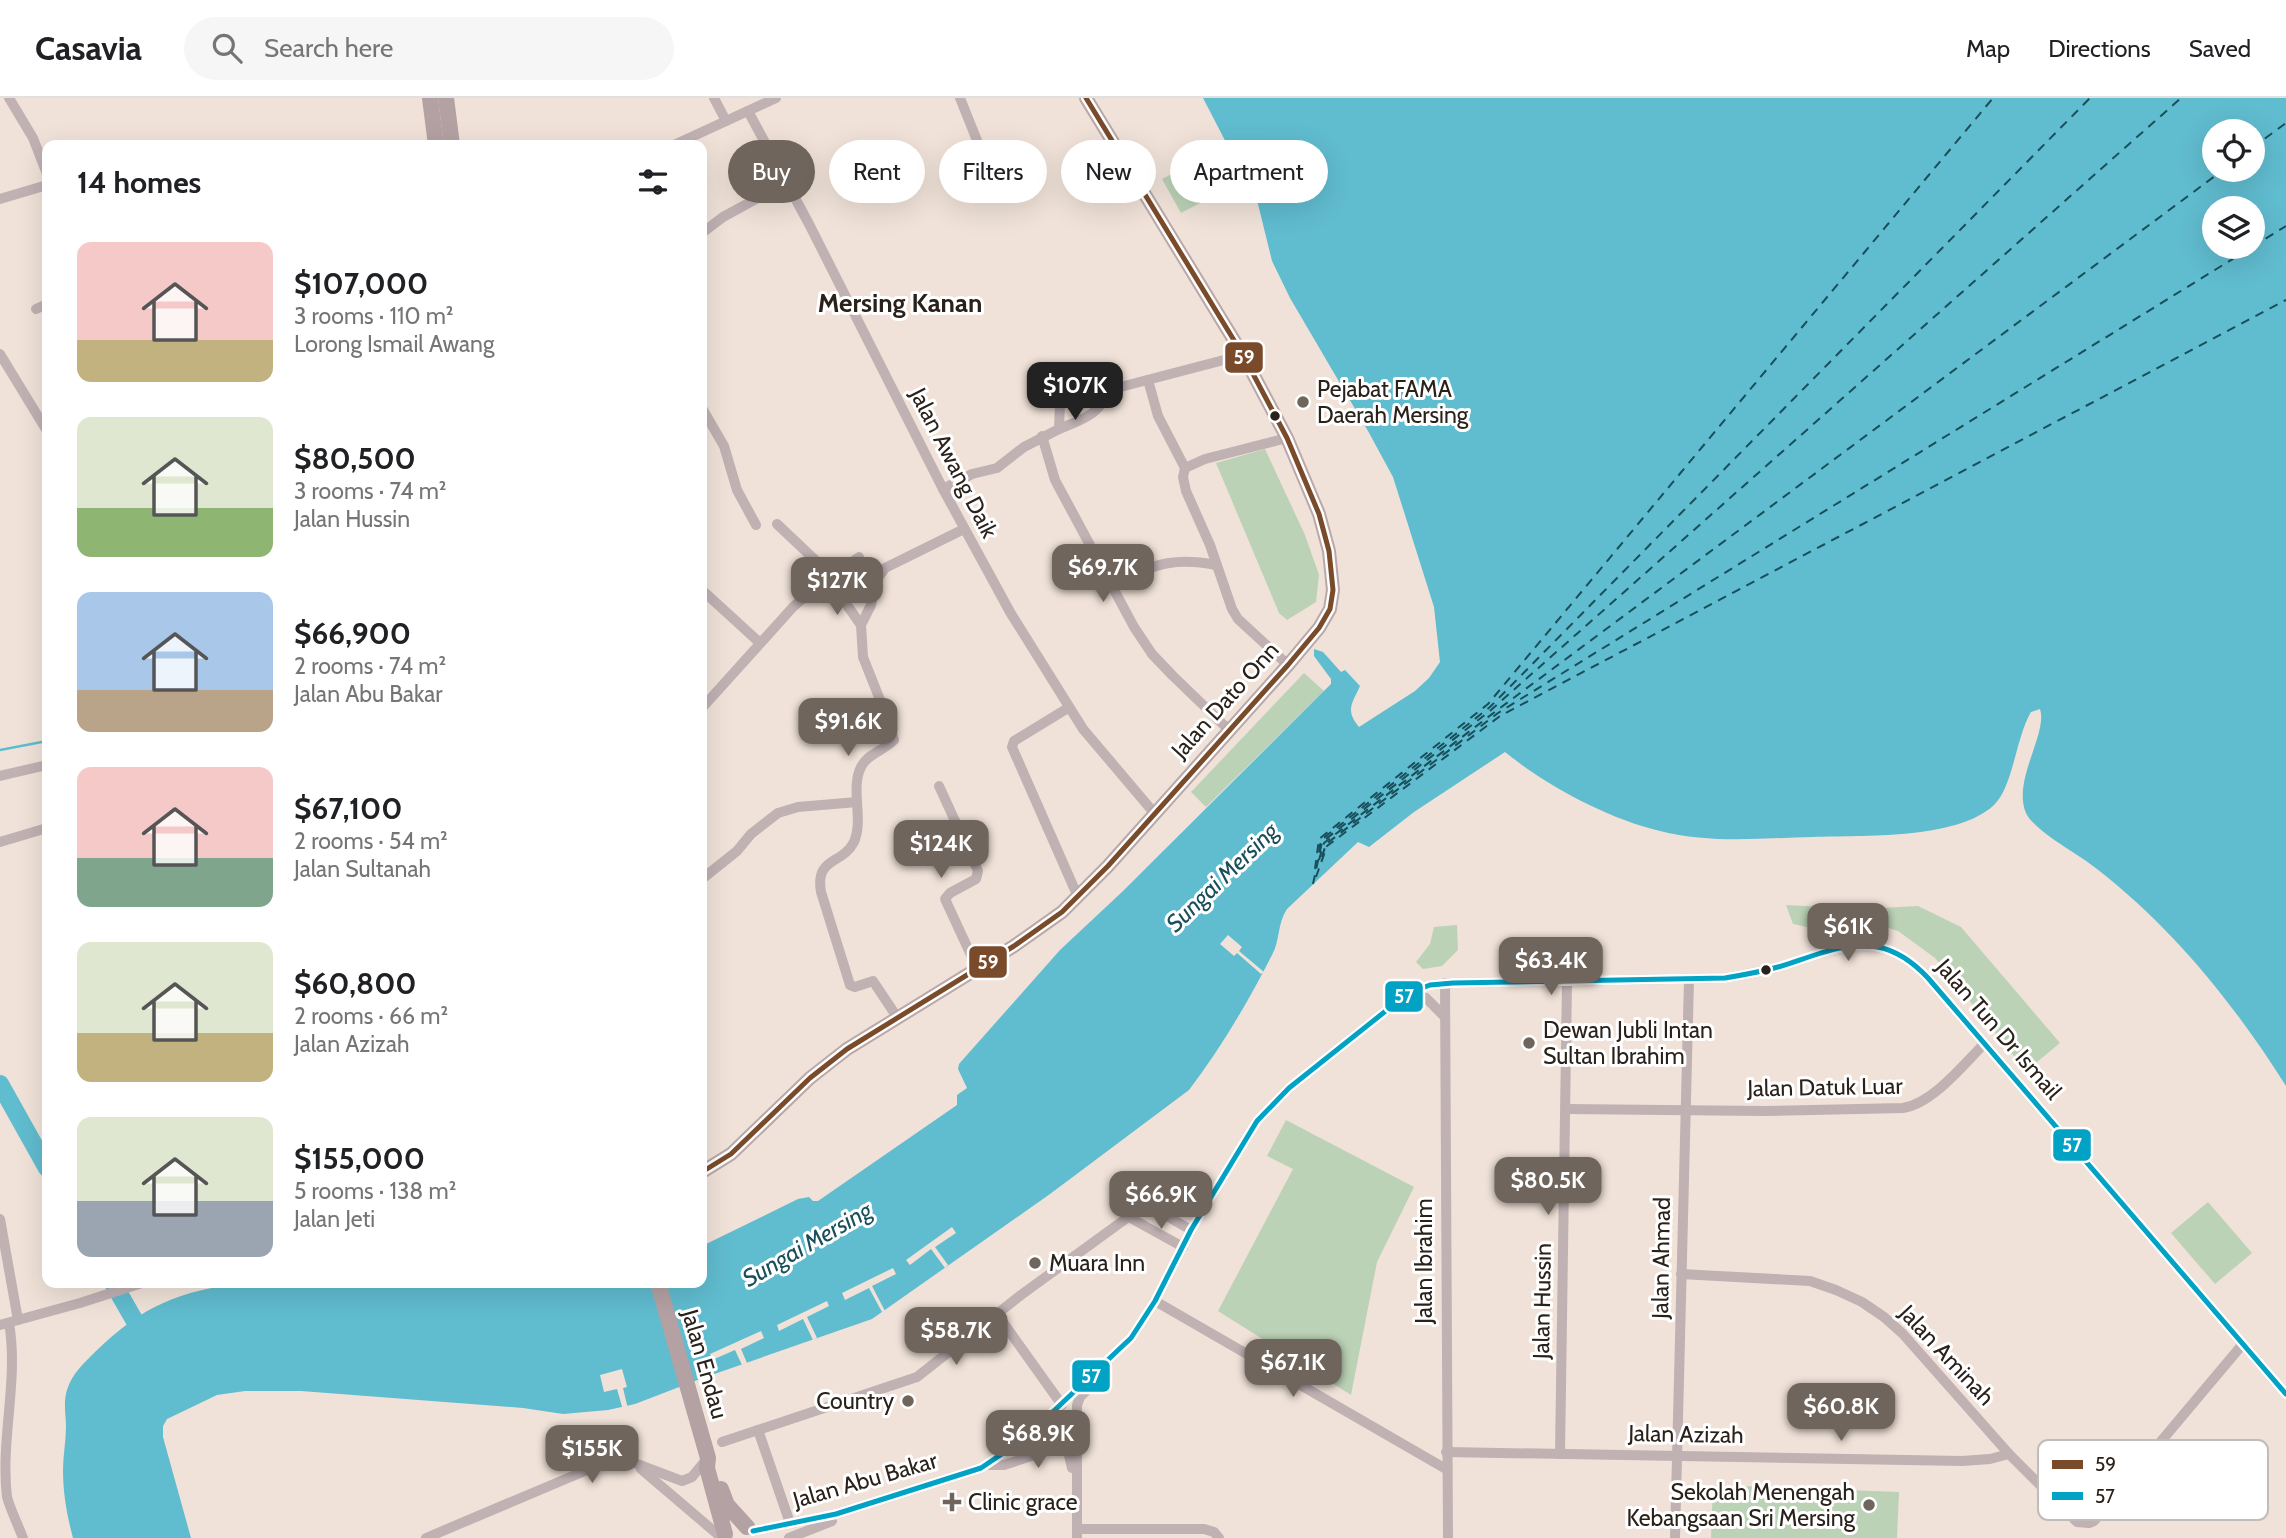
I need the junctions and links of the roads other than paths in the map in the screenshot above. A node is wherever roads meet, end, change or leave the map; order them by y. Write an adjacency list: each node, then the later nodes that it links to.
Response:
1 (9, 98): 15 (street)
2 (430, 98): 10 (highway)
3 (446, 98): 11 (highway)
4 (714, 98): 9 (street)
5 (776, 98): 8 (street)
6 (960, 98): 14 (street)
7 (1086, 98): 24 (main road, Jalan Dato Onn)
8 (748, 111): 9 (street); 13 (street, Jalan Awang Daik)
9 (726, 121): 12 (street)
10 (435, 140)
11 (451, 140)
12 (685, 140)
13 (764, 140)
14 (977, 140)
15 (42, 161)
16 (42, 186): 17 (street)
17 (0, 198)
18 (749, 203): 20 (street)
19 (798, 203): 33 (street, Jalan Awang Daik)
20 (707, 229)
21 (42, 306): 22 (street)
22 (36, 309)
23 (0, 354): 27 (street)
24 (1243, 355): 25 (street); 31 (main road, Jalan Dato Onn)
25 (1148, 380): 26 (street); 32 (street)
26 (1104, 390): 29 (street); 29 (street)
27 (42, 423)
28 (707, 425): 35 (street)
29 (1059, 429): 30 (street)
30 (1042, 436): 33 (street); 40 (street)
31 (1287, 438): 32 (street); 45 (main road, Jalan Dato Onn)
32 (1185, 468): 38 (street)
33 (943, 489): 36 (street, Jalan Awang Daik)
34 (777, 524): 39 (street)
35 (756, 525)
36 (964, 529): 43 (street); 47 (street, Jalan Awang Daik)
37 (859, 557): 39 (street)
38 (1216, 565): 40 (street); 45 (street)
39 (832, 576): 44 (street)
40 (1109, 583): 48 (street)
41 (837, 592): 43 (street)
42 (707, 595): 44 (street)
43 (862, 625): 52 (street)
44 (760, 643): 46 (street)
45 (1288, 665): 48 (main road, Jalan Dato Onn)
46 (707, 702)
47 (1068, 708): 53 (street, Jalan Awang Daik); 57 (street)
48 (1229, 730): 53 (main road, Jalan Dato Onn)
49 (42, 766): 50 (street)
50 (0, 776)
51 (939, 786): 58 (street)
52 (857, 802): 56 (street); 63 (street)
53 (1155, 814): 57 (main road, Jalan Dato Onn)
54 (42, 829): 55 (street)
55 (0, 842)
56 (707, 875)
57 (1078, 897): 58 (main road, Jalan Dato Onn)
58 (977, 968): 63 (main road, Jalan Dato Onn)
59 (1689, 980): 60 (street, Jalan Abu Bakar); 65 (street, Jalan Tun Dr Ismail); 67 (street, Jalan Ahmad)
60 (1567, 981): 61 (street, Jalan Abu Bakar); 66 (street, Jalan Hussin)
61 (1444, 983): 62 (street, Jalan Abu Bakar); 64 (street, Jalan Ibrahim)
62 (1406, 994): 64 (street); 71 (street, Jalan Abu Bakar)
63 (897, 1017): 68 (main road, Jalan Dato Onn)
64 (1444, 1017): 88 (street, Jalan Ibrahim)
65 (1984, 1044): 67 (street, Jalan Datuk Luar); 80 (street, Jalan Tun Dr Ismail)
66 (1566, 1109): 67 (street, Jalan Datuk Luar); 89 (street, Jalan Hussin)
67 (1686, 1109): 73 (street, Jalan Ahmad)
68 (707, 1169)
69 (1127, 1216): 71 (street); 72 (street); 77 (street)
70 (0, 1219): 78 (street)
71 (1191, 1230): 72 (street, Jalan Abu Bakar)
72 (1183, 1247): 76 (street, Jalan Abu Bakar)
73 (1681, 1274): 90 (street, Jalan Aminah); 91 (street, Jalan Ahmad)
74 (126, 1288): 78 (street)
75 (659, 1288): 92 (highway, Jalan Endau)
76 (1155, 1301): 79 (street, Jalan Abu Bakar); 95 (street)
77 (997, 1314): 82 (street); 83 (street)
78 (9, 1323): 106 (street)
79 (1131, 1338): 82 (street, Jalan Abu Bakar); 87 (street)
80 (2242, 1345): 81 (street, Jalan Tun Dr Ismail); 85 (street, Jalan Aminah)
81 (2286, 1394)
82 (1062, 1405): 84 (street, Jalan Abu Bakar)
83 (758, 1430): 86 (street); 101 (street)
84 (1024, 1439): 87 (street); 94 (street, Jalan Abu Bakar)
85 (2162, 1440)
86 (722, 1442)
87 (1077, 1444): 97 (street)
88 (1446, 1452): 89 (street, Jalan Azizah); 95 (street, Jalan Ibrahim)
89 (1560, 1454): 91 (street, Jalan Azizah)
90 (2009, 1454): 91 (street, Jalan Azizah); 96 (street, Jalan Aminah)
91 (1677, 1455): 111 (street, Jalan Ahmad)
92 (708, 1458): 93 (street); 102 (highway, Jalan Endau); 105 (highway, Jalan Endau)
93 (633, 1462): 103 (street); 105 (street)
94 (989, 1465): 97 (street); 98 (street, Jalan Abu Bakar)
95 (1446, 1469): 110 (street, Jalan Ibrahim)
96 (2038, 1483)
97 (1077, 1485): 104 (street)
98 (836, 1514): 101 (street, Jalan Abu Bakar); 108 (street)
99 (2075, 1520): 100 (street, Jalan Aminah)
100 (2095, 1520)
101 (790, 1523): 102 (street, Jalan Abu Bakar)
102 (753, 1532): 105 (highway)
103 (453, 1533): 107 (street)
104 (1077, 1534): 109 (street)
105 (723, 1537)
106 (23, 1538)
107 (426, 1538)
108 (789, 1538)
109 (1219, 1538)
110 (1448, 1538)
111 (1675, 1538)

